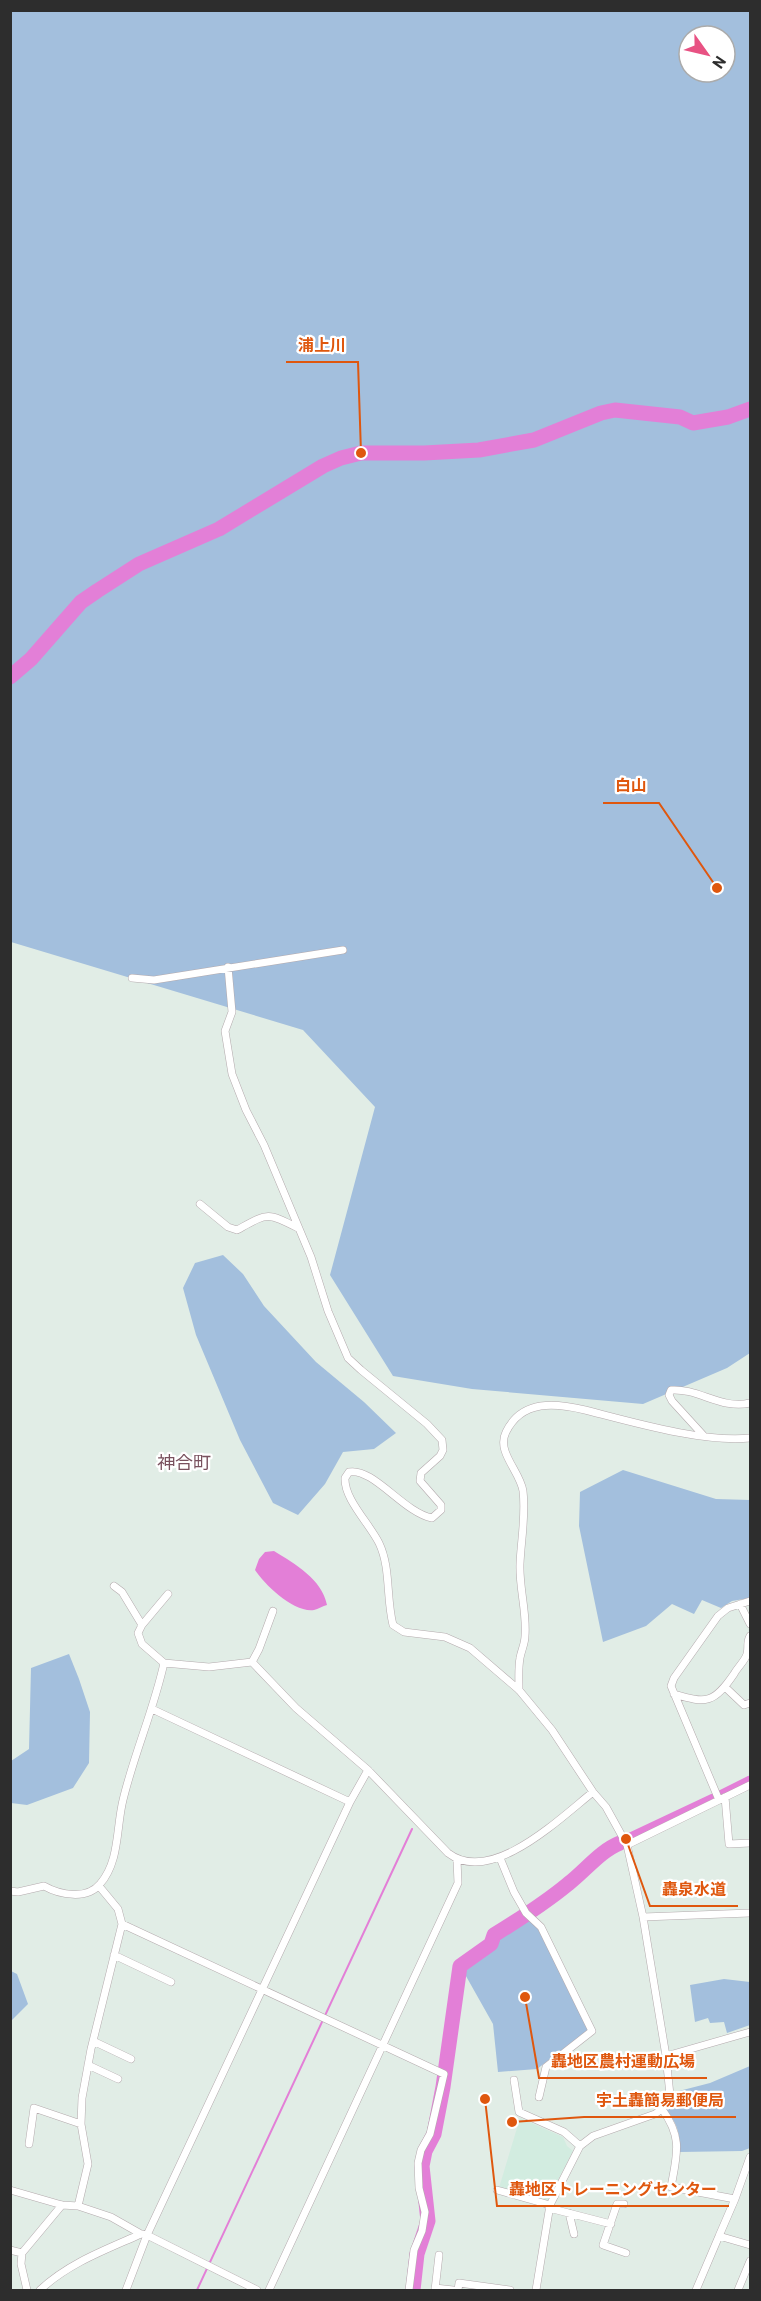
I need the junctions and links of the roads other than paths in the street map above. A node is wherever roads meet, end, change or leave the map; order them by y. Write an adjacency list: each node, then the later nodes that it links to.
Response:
1 (343, 950): 2 (street)
2 (228, 967): 3 (street); 5 (street)
3 (132, 978)
4 (200, 1204): 5 (street)
5 (298, 1228): 21 (street)
6 (750, 1403): 7 (street)
7 (703, 1435): 8 (street); 21 (street)
8 (750, 1438)
9 (114, 1586): 15 (street)
10 (168, 1594): 15 (street)
11 (750, 1601): 12 (street)
12 (740, 1604): 14 (street); 22 (street)
13 (273, 1611): 18 (street)
14 (750, 1624)
15 (142, 1625): 19 (street)
16 (750, 1636): 17 (street)
17 (749, 1654): 20 (street)
18 (252, 1662): 19 (street); 25 (street)
19 (164, 1663): 24 (street)
20 (725, 1687): 22 (street); 23 (street)
21 (519, 1690): 27 (street)
22 (674, 1694): 28 (street)
23 (750, 1703)
24 (152, 1709): 29 (street); 34 (street)
25 (368, 1770): 29 (street); 33 (street)
26 (750, 1785): 28 (street)
27 (592, 1792): 31 (street); 32 (street)
28 (722, 1799): 30 (street); 31 (street)
29 (350, 1802): 41 (street)
30 (750, 1843)
31 (627, 1845): 37 (street)
32 (500, 1858): 33 (street); 50 (street)
33 (457, 1860): 44 (street)
34 (99, 1886): 35 (street); 38 (street)
35 (10, 1891)
36 (750, 1913): 37 (street)
37 (643, 1917): 45 (street)
38 (122, 1924): 39 (street); 41 (street)
39 (114, 1955): 40 (street); 43 (street)
40 (171, 1982)
41 (262, 1990): 44 (street); 66 (street)
42 (750, 2032): 45 (street)
43 (93, 2041): 46 (street); 47 (street)
44 (382, 2045): 79 (street); 80 (street)
45 (666, 2056): 51 (street)
46 (131, 2059)
47 (88, 2065): 48 (street); 52 (street)
48 (118, 2079)
49 (514, 2080): 54 (street)
50 (539, 2097)
51 (662, 2109): 54 (street); 58 (street)
52 (81, 2124): 53 (street); 61 (street)
53 (29, 2144)
54 (580, 2146): 62 (street)
55 (750, 2157): 58 (street)
56 (10, 2190): 60 (street)
57 (496, 2190): 62 (street)
58 (735, 2199): 67 (street)
59 (624, 2204): 64 (street)
60 (62, 2205): 61 (street); 70 (street)
61 (78, 2206): 66 (street)
62 (549, 2207): 63 (street); 83 (street)
63 (569, 2213): 64 (street); 65 (street)
64 (611, 2224): 71 (street)
65 (574, 2234)
66 (144, 2235): 76 (street); 77 (street); 78 (street)
67 (719, 2236): 68 (street); 84 (street)
68 (750, 2245)
69 (10, 2250): 70 (street)
70 (22, 2253): 75 (street)
71 (626, 2253)
72 (439, 2254): 74 (street)
73 (750, 2261): 85 (street)
74 (435, 2289): 81 (street)
75 (27, 2290)
76 (40, 2290)
77 (126, 2290)
78 (257, 2290)
79 (269, 2290)
80 (410, 2290)
81 (455, 2290): 82 (street)
82 (510, 2290)
83 (536, 2290)
84 (696, 2290)
85 (738, 2290)

